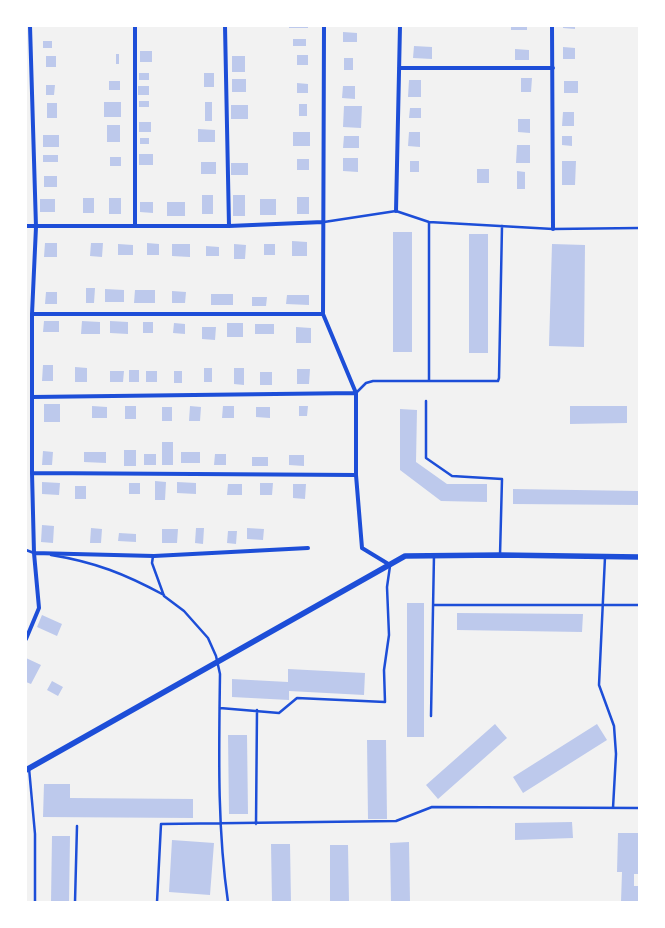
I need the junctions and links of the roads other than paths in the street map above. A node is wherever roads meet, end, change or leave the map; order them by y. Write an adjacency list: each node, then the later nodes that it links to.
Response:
1 (30, 26): 16 (street)
2 (135, 26): 12 (street)
3 (225, 26): 14 (street)
4 (324, 26): 10 (street)
5 (400, 26): 7 (street)
6 (552, 26): 8 (street)
7 (399, 68): 8 (street); 9 (street)
8 (553, 68): 18 (street)
9 (396, 211): 10 (lane); 11 (lane)
10 (323, 222): 14 (street); 20 (street)
11 (428, 222): 15 (lane); 21 (lane)
12 (135, 225): 14 (street); 16 (street)
13 (26, 226): 16 (street)
14 (229, 226)
15 (502, 226): 18 (lane); 21 (lane)
16 (36, 227): 19 (street)
17 (639, 228): 18 (lane)
18 (553, 229)
19 (32, 314): 20 (street); 23 (street)
20 (323, 314): 22 (street)
21 (429, 381): 22 (lane)
22 (356, 393): 23 (street); 26 (street)
23 (32, 397): 25 (street)
24 (426, 401): 31 (lane)
25 (32, 473): 26 (street); 29 (street)
26 (356, 475): 35 (street)
27 (308, 548): 32 (street)
28 (26, 550): 29 (lane)
29 (34, 552): 32 (street); 36 (lane); 40 (street)
30 (434, 555): 31 (street); 35 (street); 37 (lane)
31 (500, 555): 33 (street)
32 (154, 556): 36 (lane)
33 (605, 557): 34 (street); 38 (lane)
34 (639, 557)
35 (390, 564): 41 (street); 43 (lane)
36 (164, 596): 41 (lane)
37 (433, 605): 38 (lane); 44 (lane)
38 (602, 605): 39 (lane); 46 (lane)
39 (639, 605)
40 (26, 639)
41 (217, 662): 42 (lane); 45 (street)
42 (220, 708): 43 (lane); 48 (lane)
43 (257, 710): 49 (lane)
44 (431, 716)
45 (27, 767): 51 (lane)
46 (613, 808): 47 (lane); 49 (lane)
47 (639, 808)
48 (221, 824): 49 (lane); 53 (lane); 54 (lane)
49 (256, 824)
50 (77, 826): 52 (lane)
51 (35, 902)
52 (75, 902)
53 (157, 902)
54 (228, 902)

